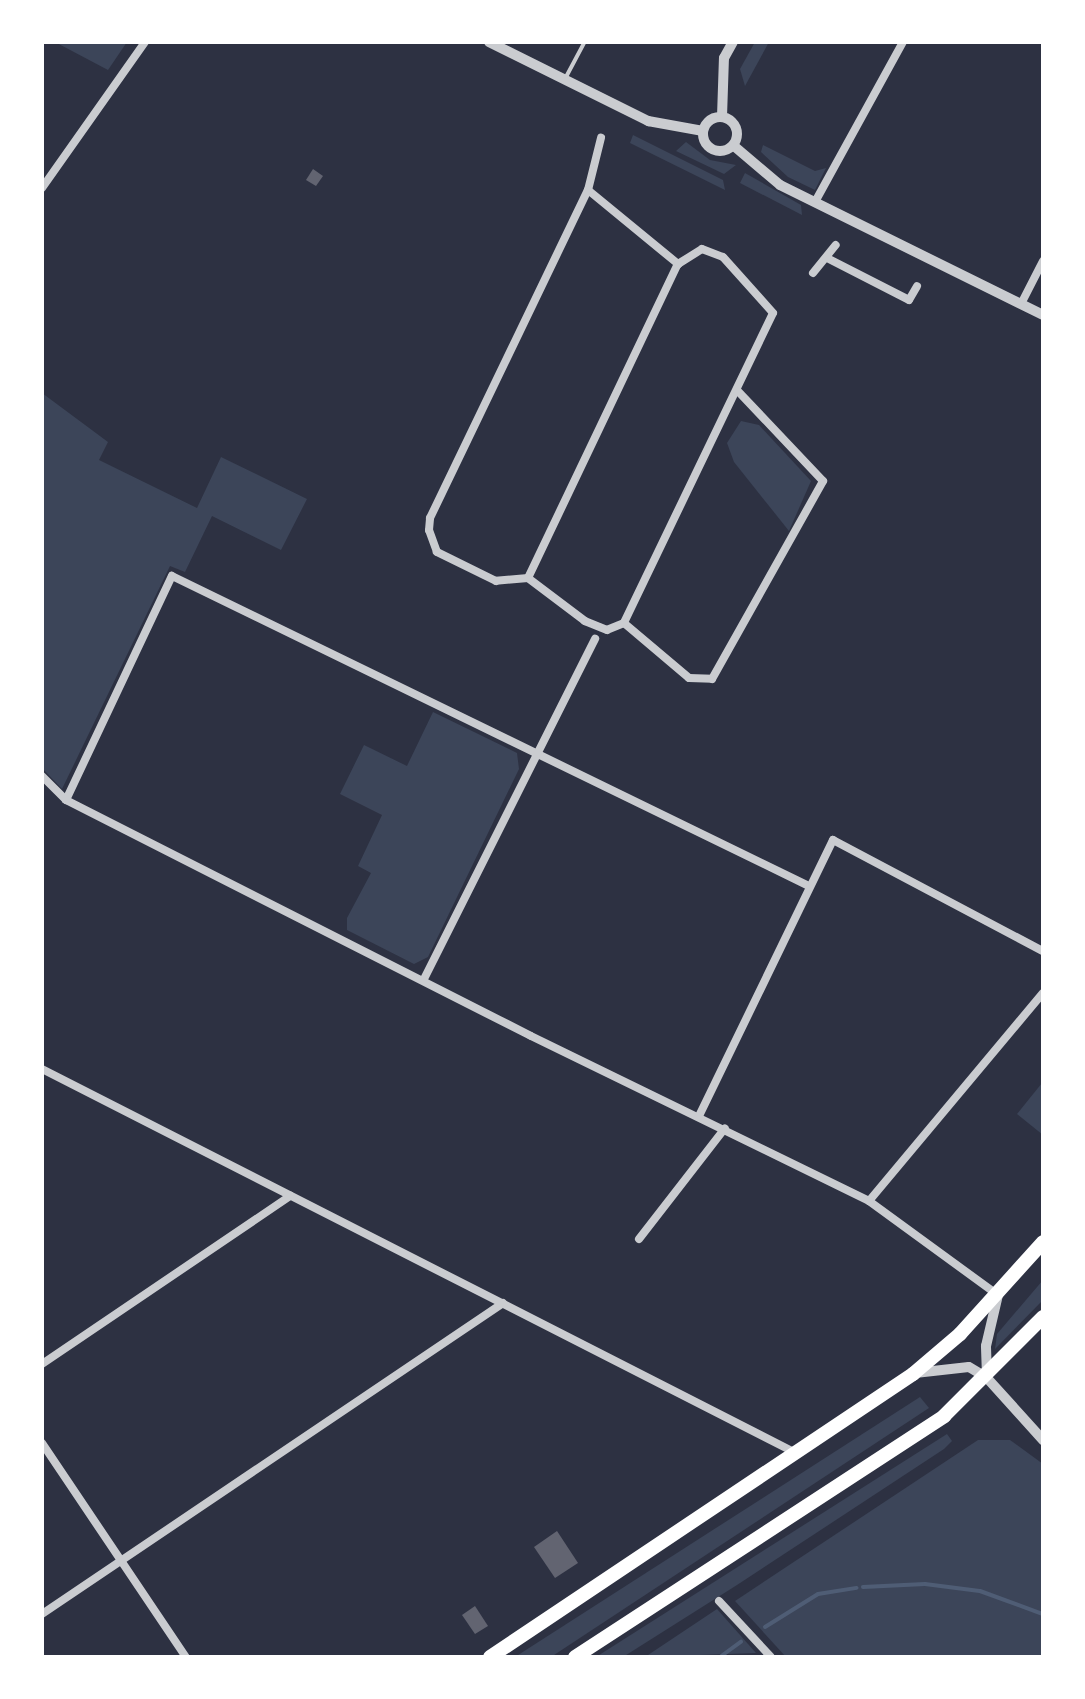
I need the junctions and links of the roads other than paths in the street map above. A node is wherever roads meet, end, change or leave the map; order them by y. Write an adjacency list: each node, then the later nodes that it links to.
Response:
1 (145, 42): 11 (street)
2 (489, 42): 6 (street)
3 (585, 42): 6 (lane)
4 (733, 42): 7 (street)
5 (903, 42): 13 (street)
6 (565, 79): 8 (street)
7 (722, 117): 8 (street); 10 (street)
8 (703, 131): 10 (street)
9 (601, 138): 12 (street)
10 (734, 146): 13 (street)
11 (42, 188)
12 (588, 190): 17 (street); 23 (street)
13 (815, 202): 20 (street)
14 (836, 245): 15 (street)
15 (827, 258): 18 (street); 19 (street)
16 (1043, 261): 20 (street)
17 (678, 264): 22 (street); 23 (street)
18 (813, 273)
19 (917, 286)
20 (1021, 304): 21 (street)
21 (1043, 315)
22 (738, 391): 24 (street); 24 (street)
23 (528, 578): 24 (street)
24 (624, 623)
25 (595, 639): 26 (street)
26 (539, 751): 28 (street); 29 (street); 31 (street)
27 (42, 776): 28 (street)
28 (66, 800): 31 (street)
29 (809, 886): 30 (street); 34 (street)
30 (1043, 951)
31 (424, 979): 34 (street)
32 (1043, 993): 37 (street)
33 (42, 1069): 36 (street)
34 (699, 1116): 35 (street)
35 (725, 1128): 37 (street); 38 (street)
36 (290, 1196): 41 (street); 43 (street)
37 (869, 1201): 40 (street)
38 (639, 1239)
39 (1043, 1242): 40 (main road)
40 (998, 1295): 44 (main road); 45 (street)
41 (503, 1303): 48 (street); 49 (street)
42 (1043, 1317): 45 (main road)
43 (42, 1364)
44 (913, 1374): 45 (street); 48 (main road)
45 (987, 1378): 46 (street); 54 (main road)
46 (1043, 1440)
47 (42, 1443): 49 (street)
48 (797, 1454): 53 (main road)
49 (123, 1561): 51 (street); 52 (street)
50 (719, 1601): 55 (street)
51 (42, 1614)
52 (186, 1657)
53 (490, 1657)
54 (575, 1657)
55 (771, 1657)

